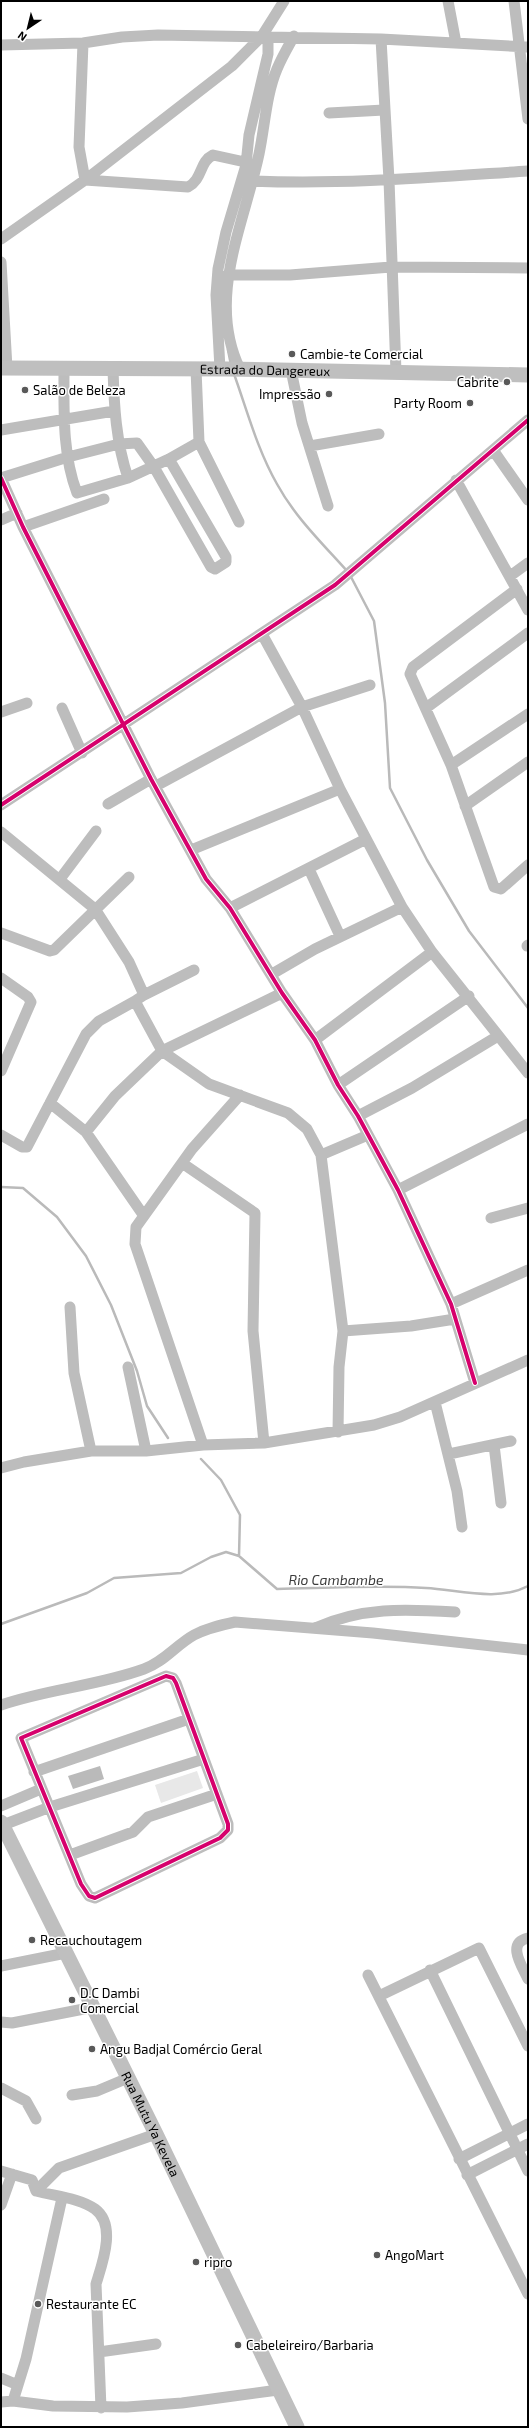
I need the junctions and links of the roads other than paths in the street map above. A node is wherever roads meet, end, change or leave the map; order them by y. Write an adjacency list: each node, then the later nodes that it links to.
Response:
1 (284, 1): 4 (street)
2 (448, 1): 8 (street)
3 (514, 1): 10 (street)
4 (265, 36): 5 (street); 7 (street); 14 (street); 16 (street)
5 (294, 36): 6 (street); 18 (street)
6 (381, 39): 8 (street); 11 (street)
7 (83, 43): 9 (street); 16 (street)
8 (456, 43): 10 (street)
9 (1, 45)
10 (524, 46): 13 (street)
11 (384, 110): 12 (street); 17 (street)
12 (329, 113)
13 (528, 119)
14 (245, 162): 16 (street); 28 (street)
15 (528, 171): 17 (street)
16 (85, 180): 19 (street)
17 (389, 180): 18 (street); 21 (street)
18 (250, 181): 23 (street)
19 (1, 239)
20 (1, 262): 24 (street)
21 (391, 267): 22 (street); 23 (street); 30 (street)
22 (528, 268)
23 (227, 275): 28 (street)
24 (4, 368): 25 (main road, Estrada do Dangereux)
25 (64, 368): 26 (main road, Estrada do Dangereux); 33 (street)
26 (113, 368): 27 (main road, Estrada do Dangereux); 32 (street)
27 (196, 369): 28 (main road, Estrada do Dangereux); 37 (street)
28 (232, 369): 29 (main road, Estrada do Dangereux)
29 (291, 370): 30 (main road, Estrada do Dangereux); 39 (street)
30 (396, 372): 31 (main road, Estrada do Dangereux)
31 (528, 375)
32 (114, 411): 33 (street); 38 (street)
33 (64, 419): 35 (street); 41 (street)
34 (528, 420): 40 (street)
35 (1, 430)
36 (379, 434): 39 (street)
37 (199, 442): 42 (street); 52 (street)
38 (119, 444): 41 (street); 43 (street); 45 (street)
39 (310, 446): 49 (street)
40 (494, 450): 46 (street); 48 (street)
41 (68, 456): 44 (street); 45 (street)
42 (169, 459): 43 (street); 43 (street)
43 (154, 466): 45 (street)
44 (1, 478): 50 (street)
45 (128, 478)
46 (456, 480): 55 (street); 59 (street)
47 (104, 499): 53 (street)
48 (528, 500)
49 (328, 506)
50 (18, 513): 51 (street); 53 (street)
51 (1, 520)
52 (239, 522)
53 (23, 527): 67 (street)
54 (528, 563): 55 (street)
55 (510, 576): 56 (street)
56 (517, 589): 57 (street); 64 (street)
57 (528, 610)
58 (528, 633): 64 (street)
59 (262, 634): 62 (street); 67 (street)
60 (370, 685): 62 (street)
61 (27, 703): 65 (street)
62 (302, 707): 71 (street); 72 (street)
63 (62, 708): 68 (street)
64 (426, 708): 70 (street)
65 (1, 712)
66 (528, 714): 70 (street)
67 (125, 724): 68 (street); 71 (street)
68 (82, 753): 74 (street)
69 (528, 762): 75 (street)
70 (450, 765): 75 (street)
71 (153, 783): 73 (street); 79 (street)
72 (340, 789): 78 (street); 79 (street)
73 (108, 804)
74 (1, 805)
75 (465, 806): 80 (street)
76 (96, 831): 83 (street)
77 (1, 832): 83 (street)
78 (366, 839): 81 (street); 84 (street)
79 (191, 850): 85 (street)
80 (528, 865)
81 (309, 869): 85 (street); 88 (street)
82 (129, 877): 86 (street)
83 (60, 879): 86 (street)
84 (402, 906): 88 (street); 89 (street)
85 (230, 908): 91 (street)
86 (95, 909): 87 (street); 95 (street)
87 (1, 933)
88 (340, 936): 91 (street)
89 (432, 952): 94 (street); 97 (street)
90 (194, 970): 95 (street)
91 (272, 974): 93 (street)
92 (1, 978): 99 (street)
93 (282, 993): 97 (street); 98 (street)
94 (469, 996): 96 (street); 101 (street)
95 (140, 998): 98 (street); 103 (street)
96 (498, 1036): 100 (street); 104 (street)
97 (315, 1040): 101 (street)
98 (162, 1051): 102 (street); 106 (street)
99 (1, 1071)
100 (528, 1073)
101 (338, 1085): 104 (street)
102 (240, 1095): 109 (street); 110 (street)
103 (50, 1103): 106 (street); 108 (street)
104 (358, 1116): 107 (street)
105 (528, 1124): 111 (street)
106 (86, 1132): 113 (street)
107 (368, 1134): 109 (street); 111 (street)
108 (1, 1135)
109 (321, 1154): 119 (street)
110 (182, 1163): 113 (street); 126 (street)
111 (398, 1190): 116 (street)
112 (528, 1208): 114 (street)
113 (144, 1216): 127 (street)
114 (491, 1218)
115 (528, 1270): 116 (street)
116 (451, 1304): 118 (street)
117 (70, 1308): 129 (street)
118 (455, 1319): 119 (street); 122 (street)
119 (343, 1331): 124 (street)
120 (528, 1360): 122 (street)
121 (128, 1367): 130 (street)
122 (475, 1383): 123 (street)
123 (435, 1402): 124 (street); 131 (street)
124 (338, 1432): 126 (street)
125 (511, 1441): 128 (street)
126 (264, 1442): 127 (street)
127 (203, 1445): 130 (street)
128 (494, 1446): 131 (street); 133 (street)
129 (91, 1451): 130 (street); 132 (street)
130 (146, 1451)
131 (449, 1454): 134 (street)
132 (1, 1468)
133 (501, 1503)
134 (462, 1527)
135 (455, 1612): 136 (street)
136 (313, 1629): 137 (street); 138 (street)
137 (528, 1650)
138 (1, 1706)
139 (189, 1719): 140 (street); 141 (street); 141 (street)
140 (204, 1759): 143 (street); 145 (street)
141 (34, 1772): 142 (street)
142 (41, 1789): 144 (street); 145 (street)
143 (217, 1794): 147 (street); 147 (street)
144 (1, 1806)
145 (50, 1807): 146 (street); 147 (street)
146 (2, 1824): 149 (main road, Rua Mutu Ya Kevela)
147 (70, 1855)
148 (528, 1938): 153 (street)
149 (66, 1953): 150 (street); 155 (main road, Rua Mutu Ya Kevela)
150 (1, 1966)
151 (430, 1970): 154 (street); 157 (street); 164 (street)
152 (368, 1975): 154 (street)
153 (528, 1979)
154 (379, 1996): 167 (street)
155 (94, 2007): 156 (street); 158 (main road, Rua Mutu Ya Kevela)
156 (1, 2022)
157 (528, 2046)
158 (128, 2078): 160 (street); 163 (main road, Rua Mutu Ya Kevela)
159 (1, 2088): 161 (street)
160 (72, 2095)
161 (36, 2119)
162 (528, 2124): 164 (street)
163 (156, 2134): 172 (street); 180 (main road, Rua Mutu Ya Kevela)
164 (509, 2134): 166 (street); 167 (street)
165 (528, 2144): 166 (street)
166 (517, 2150): 169 (street); 171 (street)
167 (459, 2159): 171 (street)
168 (1, 2171): 170 (street)
169 (528, 2171)
170 (12, 2174): 172 (street); 174 (street)
171 (467, 2175): 175 (street)
172 (36, 2191): 173 (street)
173 (62, 2198): 177 (street); 179 (street)
174 (1, 2205)
175 (528, 2294)
176 (156, 2344): 177 (street)
177 (100, 2352): 183 (street)
178 (1, 2378): 179 (street)
179 (18, 2385): 181 (street)
180 (278, 2390): 183 (street); 184 (main road, Rua Mutu Ya Kevela)
181 (13, 2401): 182 (street); 183 (street)
182 (1, 2402)
183 (101, 2408)
184 (297, 2427)

